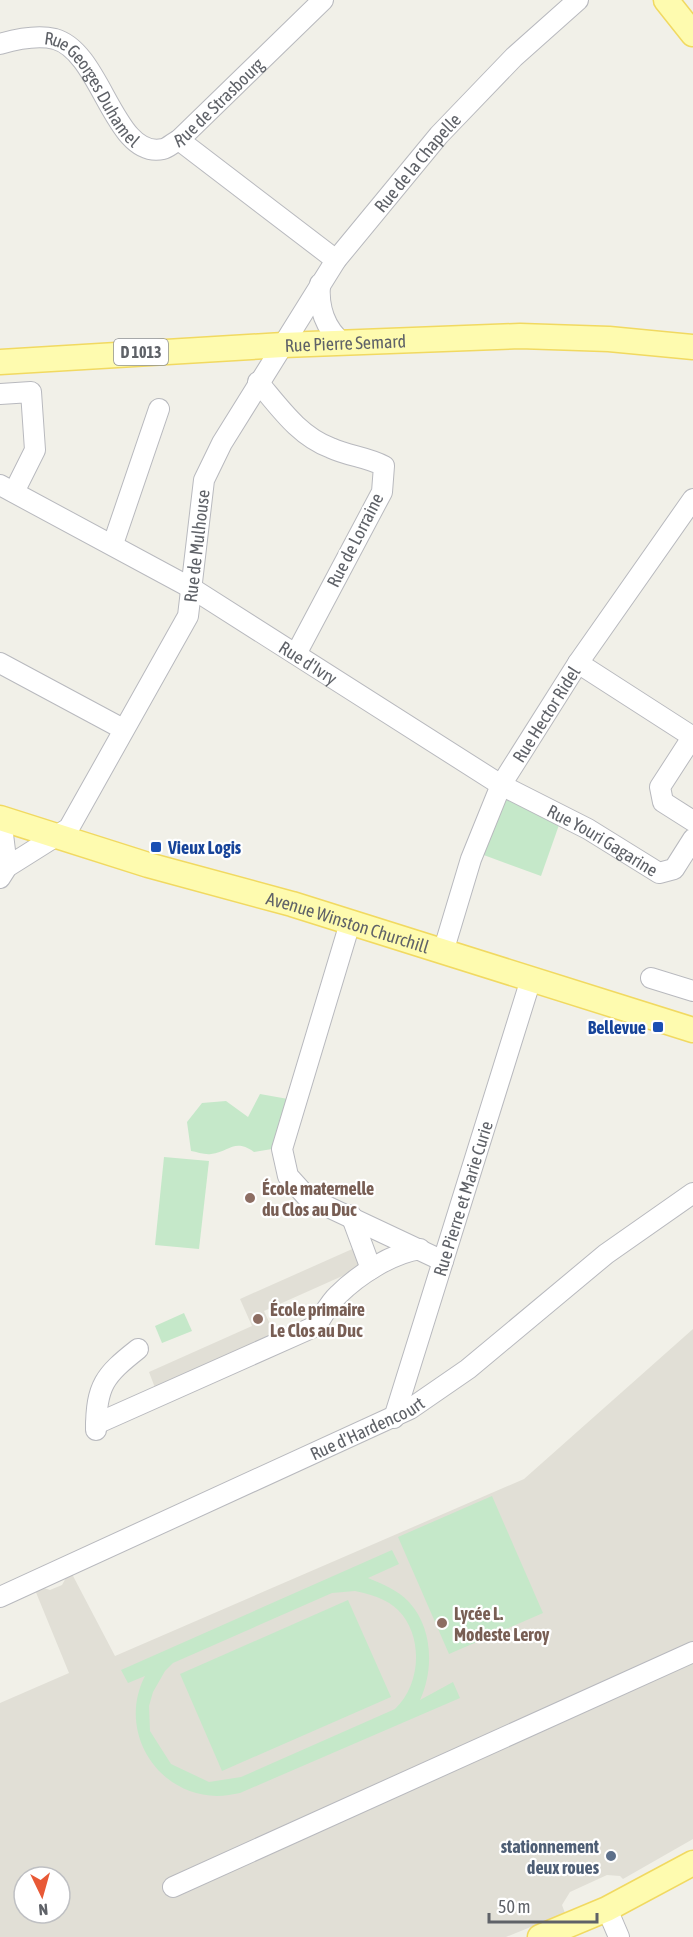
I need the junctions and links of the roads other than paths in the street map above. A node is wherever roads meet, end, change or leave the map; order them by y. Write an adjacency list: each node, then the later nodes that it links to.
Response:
1 (323, 0): 6 (street, Rue de Strasbourg)
2 (578, 0): 7 (street, Rue de la Chapelle)
3 (666, 0): 4 (main road)
4 (693, 34)
5 (0, 44): 6 (street, Rue Georges Duhamel)
6 (179, 140): 7 (street, Rue de Strasbourg)
7 (336, 260): 8 (street, Rue de la Chapelle)
8 (321, 284): 9 (street); 10 (street, Rue de la Chapelle)
9 (343, 343): 10 (main road, Rue Pierre Semard / D 1013); 11 (main road, Rue Pierre Semard / D 1013)
10 (283, 345): 12 (main road, Rue Pierre Semard / D 1013); 13 (street, Rue de Mulhouse)
11 (693, 346)
12 (0, 362)
13 (258, 382): 19 (street, Rue de Mulhouse); 20 (street, Rue de Lorraine)
14 (0, 394): 16 (street)
15 (159, 409): 18 (street)
16 (7, 489): 18 (street, Rue d'Ivry)
17 (693, 499): 22 (street, Rue Hector Ridel)
18 (113, 544): 19 (street, Rue d'Ivry)
19 (193, 589): 20 (street, Rue d'Ivry); 23 (street, Rue de Mulhouse)
20 (296, 654): 25 (street, Rue d'Ivry)
21 (0, 663): 23 (street)
22 (578, 663): 24 (street); 25 (street, Rue Hector Ridel)
23 (123, 729): 28 (street, Rue de Mulhouse)
24 (693, 736): 27 (street)
25 (501, 785): 29 (street, Rue Youri Gagarine); 32 (street, Rue Hector Ridel)
26 (0, 818): 28 (main road, Avenue Winston Churchill); 30 (street)
27 (693, 821)
28 (56, 836): 30 (street, Rue de Mulhouse); 31 (main road, Avenue Winston Churchill)
29 (693, 839)
30 (3, 872)
31 (350, 923): 32 (main road, Avenue Winston Churchill); 38 (street)
32 (443, 952): 34 (main road, Avenue Winston Churchill)
33 (651, 978): 35 (street)
34 (531, 979): 36 (main road, Avenue Winston Churchill); 40 (street, Rue Pierre et Marie Curie)
35 (693, 991)
36 (693, 1030)
37 (693, 1193): 43 (street, Rue d'Hardencourt)
38 (351, 1215): 39 (street); 41 (street)
39 (420, 1249): 40 (street); 41 (street)
40 (443, 1261): 43 (street, Rue Pierre et Marie Curie)
41 (371, 1269): 42 (street)
42 (138, 1349)
43 (394, 1418): 44 (street, Rue d'Hardencourt)
44 (0, 1597)
45 (693, 1652): 47 (street)
46 (693, 1863): 48 (main road)
47 (173, 1887)
48 (607, 1909): 49 (main road); 50 (street)
49 (540, 1937)
50 (619, 1937)

